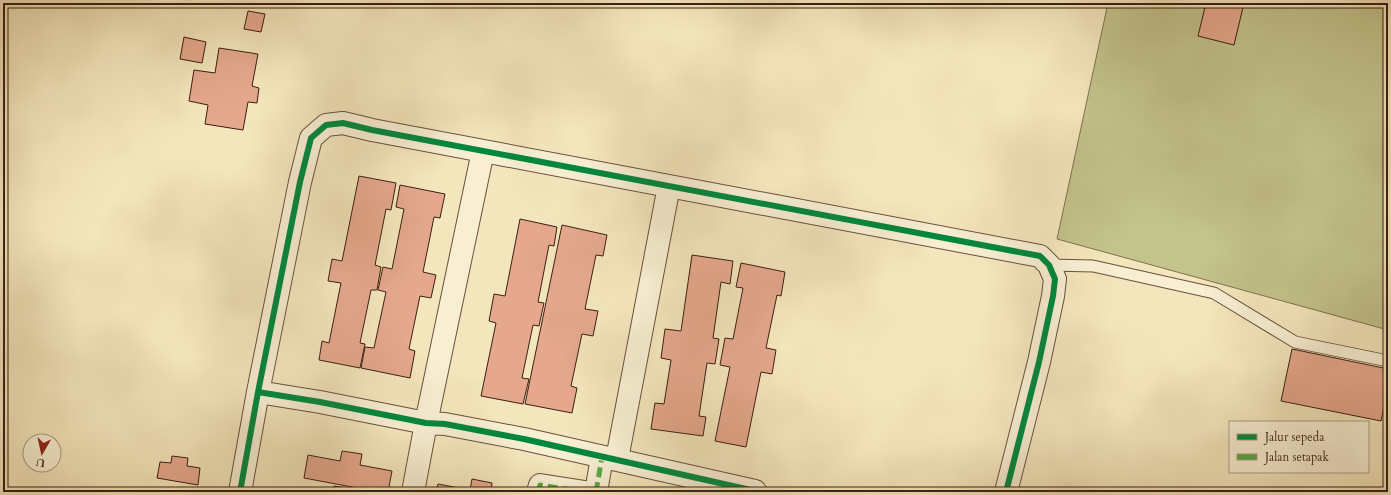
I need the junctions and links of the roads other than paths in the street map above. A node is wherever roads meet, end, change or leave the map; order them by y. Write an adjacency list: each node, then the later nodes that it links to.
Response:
1 (484, 151): 2 (street); 5 (street); 6 (street)
2 (669, 186): 3 (street); 7 (street)
3 (1049, 265): 4 (lane); 14 (street)
4 (1388, 361)
5 (258, 392): 6 (street); 9 (street)
6 (426, 423): 7 (street); 10 (street)
7 (610, 458): 8 (street); 13 (street)
8 (755, 491)
9 (240, 492)
10 (413, 492)
11 (538, 492): 12 (street)
12 (585, 492)
13 (596, 492)
14 (1006, 492)

